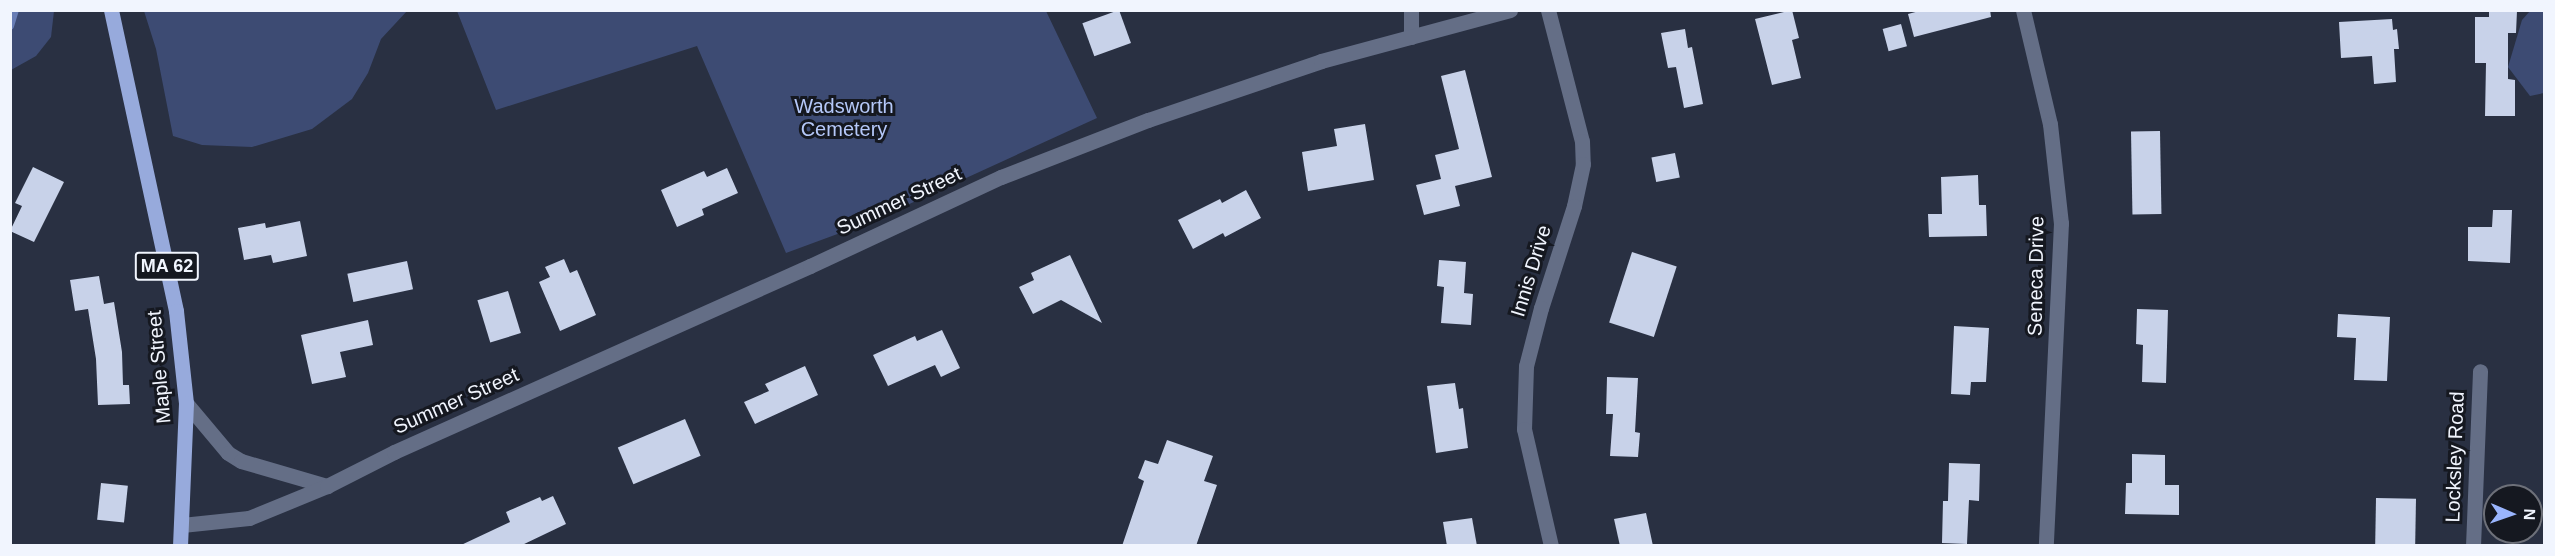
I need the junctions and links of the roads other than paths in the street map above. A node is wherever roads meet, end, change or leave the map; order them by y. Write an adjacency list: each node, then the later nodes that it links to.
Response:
1 (111, 10): 8 (main road, Maple Street / MA 62)
2 (1411, 10): 6 (street)
3 (1510, 10): 6 (street, Summer Street)
4 (1548, 10): 12 (street, Innis Drive)
5 (2023, 10): 13 (street, Seneca Drive)
6 (1411, 37): 9 (street, Summer Street)
7 (2480, 371): 14 (street, Locksley Road)
8 (186, 403): 9 (street); 10 (main road, Maple Street / MA 62)
9 (327, 486): 10 (street, Summer Street)
10 (182, 525): 11 (main road, Maple Street / MA 62)
11 (180, 546)
12 (1551, 546)
13 (2046, 546)
14 (2473, 546)

